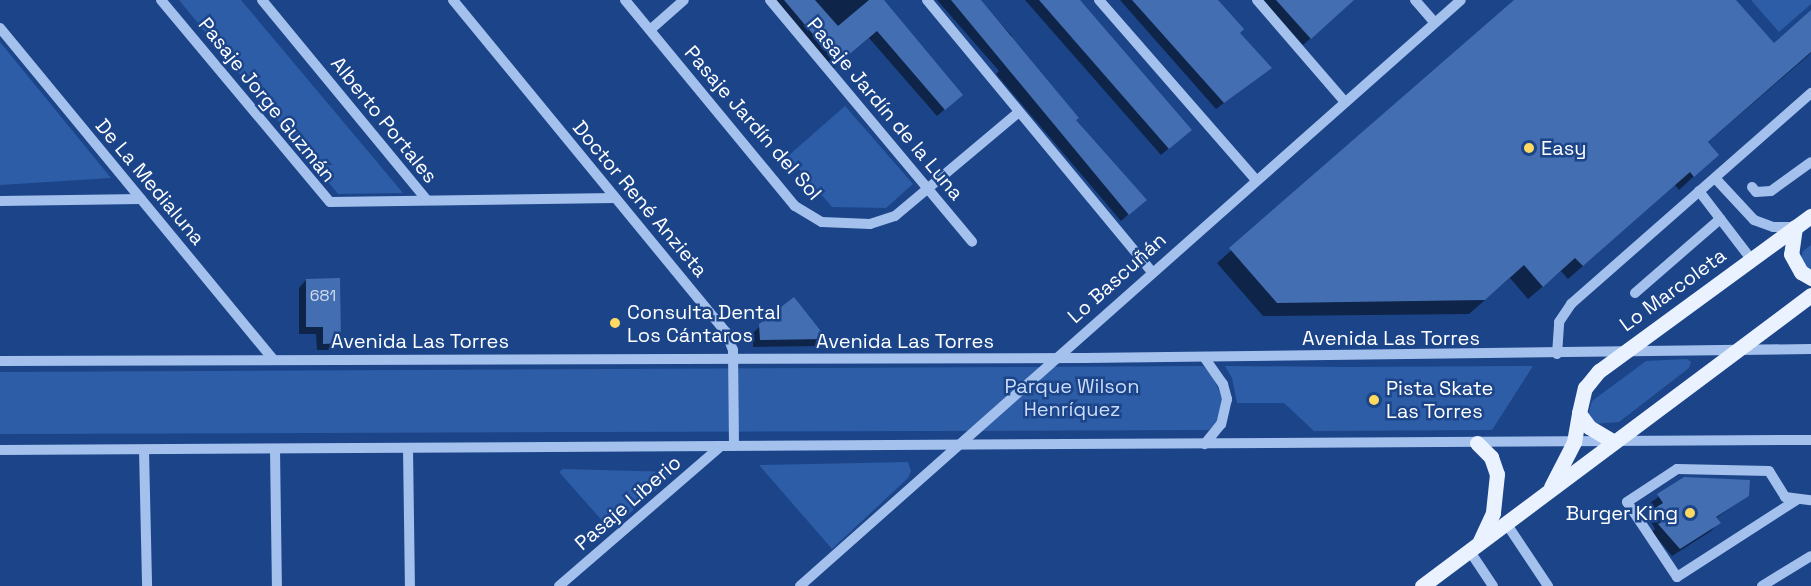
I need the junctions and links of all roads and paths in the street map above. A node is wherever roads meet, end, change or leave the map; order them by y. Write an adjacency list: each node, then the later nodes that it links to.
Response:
1 (161, 0): 26 (street, Pasaje Jorge Guzmán)
2 (262, 0): 26 (street, Alberto Portales)
3 (453, 0): 24 (street, Doctor René Anzieta)
4 (625, 0): 14 (street, Pasaje Jardín del Sol)
5 (684, 0): 14 (street)
6 (770, 0): 22 (street, Pasaje Jardín de la Luna)
7 (927, 0): 17 (street)
8 (1099, 0): 20 (street)
9 (1257, 0): 16 (street)
10 (1414, 0): 12 (street)
11 (1461, 0): 12 (street, Lo Bascuñán)
12 (1435, 23): 16 (street, Lo Bascuñán)
13 (0, 28): 25 (street, De La Medialuna)
14 (650, 30): 22 (street, Pasaje Jardín del Sol)
15 (1811, 93): 19 (street)
16 (1345, 102): 20 (street, Lo Bascuñán)
17 (1019, 112): 22 (street, Pasaje Jardín del Sol); 33 (street)
18 (1811, 162): 21 (street)
19 (1714, 178): 23 (street); 30 (street)
20 (1256, 180): 33 (street, Lo Bascuñán)
21 (1752, 187)
22 (928, 189): 31 (street, Pasaje Jardín de la Luna)
23 (1699, 191): 29 (street); 40 (street)
24 (615, 198): 26 (street, Alberto Portales); 44 (street, Doctor René Anzieta)
25 (141, 199): 27 (street); 43 (street, De La Medialuna)
26 (427, 200)
27 (0, 201)
28 (1811, 216): 30 (main road, Lo Marcoleta)
29 (1720, 219): 32 (street); 35 (street)
30 (1796, 227): 32 (main road, Lo Marcoleta); 34 (main road)
31 (972, 242)
32 (1751, 259): 39 (main road, Lo Marcoleta)
33 (1152, 272): 42 (street, Lo Bascuñán)
34 (1811, 278)
35 (1635, 293)
36 (1811, 299): 38 (main road, Lo Marcoleta)
37 (1811, 349): 38 (street, Avenida Las Torres)
38 (1736, 350): 39 (street, Avenida Las Torres); 49 (main road, Lo Marcoleta)
39 (1622, 352): 40 (street, Avenida Las Torres); 46 (main road, Lo Marcoleta)
40 (1557, 354): 41 (street, Avenida Las Torres)
41 (1204, 357): 42 (street, Avenida Las Torres); 51 (street)
42 (1054, 358): 44 (street, Avenida Las Torres); 52 (street, Lo Bascuñán)
43 (273, 359): 44 (street, Avenida Las Torres); 45 (street, Avenida Las Torres)
44 (733, 359): 53 (street, Doctor René Anzieta)
45 (0, 361)
46 (1579, 412): 48 (main road, Lo Marcoleta); 49 (main road)
47 (1811, 440): 49 (street)
48 (1574, 442): 49 (street); 50 (street); 59 (main road, Lo Marcoleta)
49 (1614, 442): 59 (main road, Lo Marcoleta)
50 (1477, 443): 51 (street); 63 (main road)
51 (1205, 444): 52 (street)
52 (961, 445): 53 (street); 69 (street, Lo Bascuñán)
53 (734, 446): 54 (street)
54 (720, 447): 55 (street); 68 (street, Pasaje Liberio)
55 (408, 448): 56 (street); 67 (street)
56 (275, 449): 58 (street); 66 (street)
57 (0, 450): 58 (street)
58 (144, 450): 65 (street)
59 (1548, 492): 62 (main road, Lo Marcoleta)
60 (1798, 499): 60 (street); 61 (street)
61 (1811, 500)
62 (1506, 523): 63 (main road, Lo Marcoleta); 72 (street)
63 (1474, 547): 70 (main road, Lo Marcoleta); 71 (street)
64 (1811, 556): 73 (street)
65 (147, 586)
66 (276, 586)
67 (410, 586)
68 (559, 586)
69 (800, 586)
70 (1422, 586)
71 (1493, 586)
72 (1548, 586)
73 (1762, 586)

